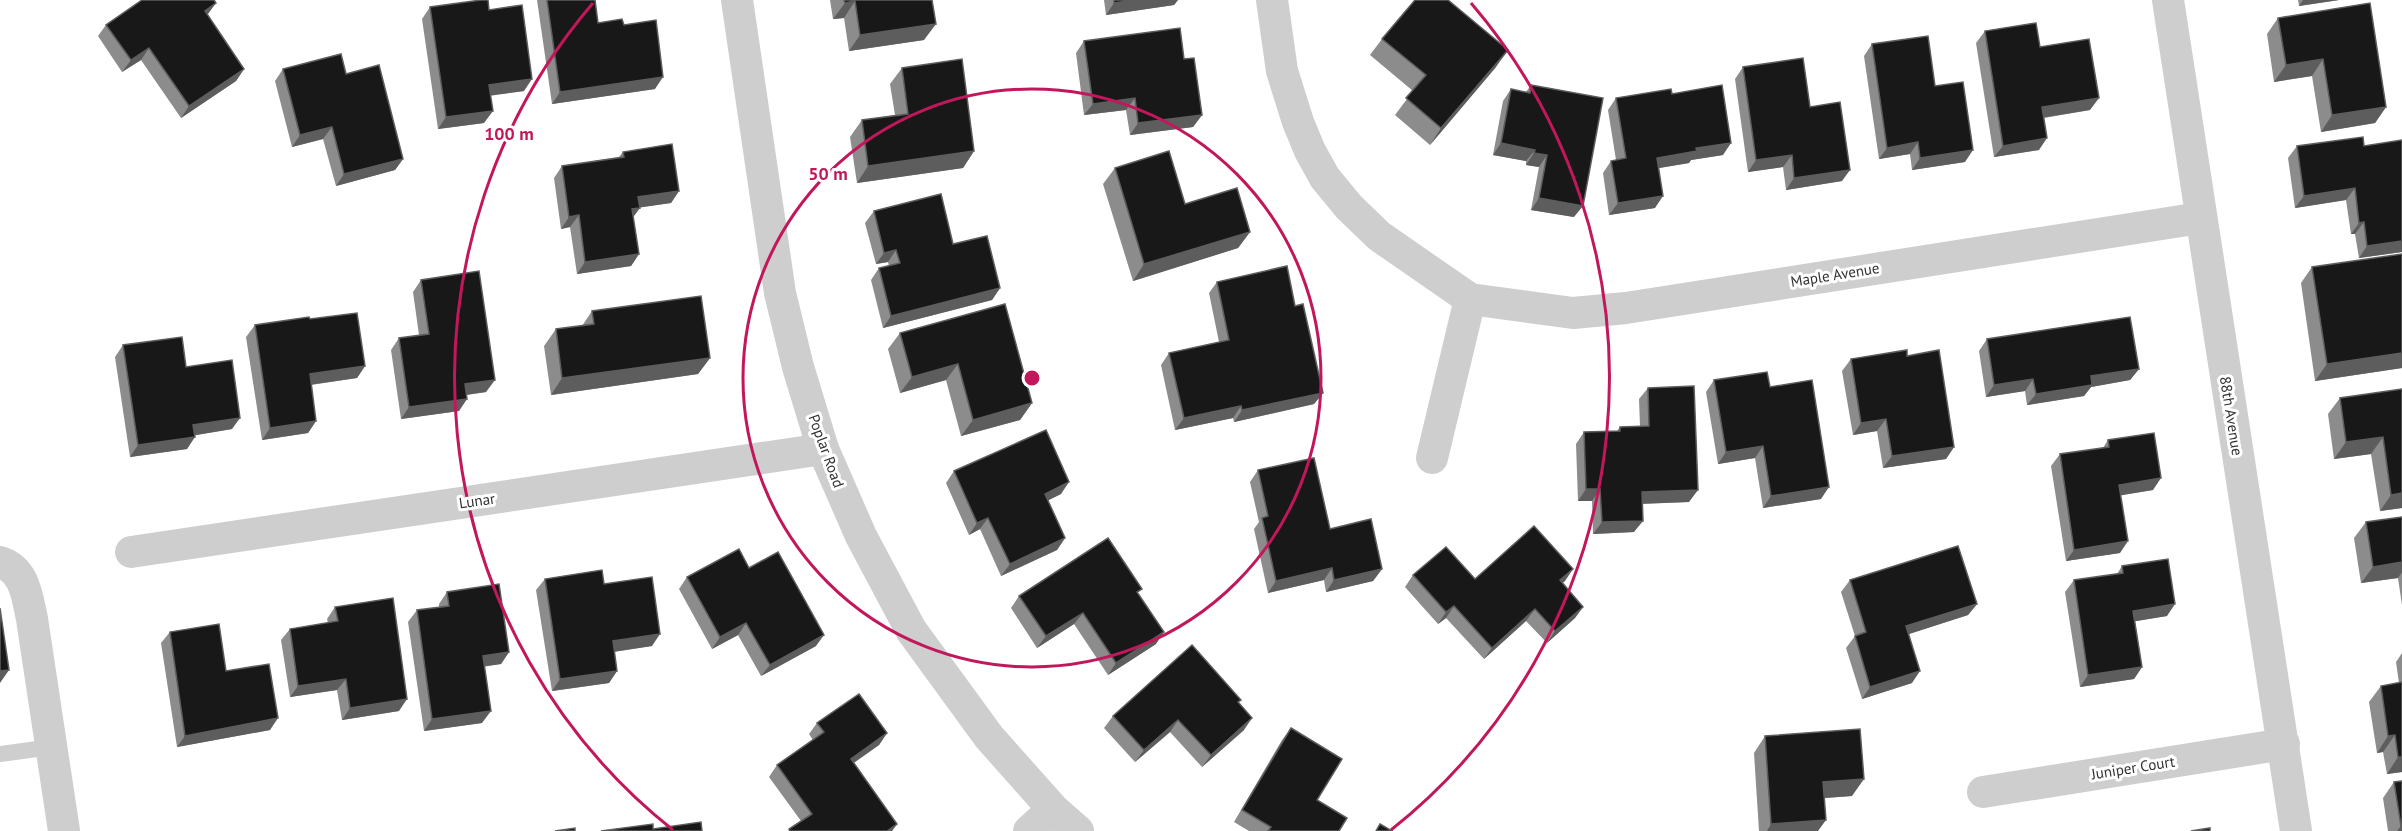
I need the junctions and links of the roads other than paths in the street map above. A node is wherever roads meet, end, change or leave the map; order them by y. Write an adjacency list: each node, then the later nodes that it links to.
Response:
1 (737, 0): 6 (street, Poplar Road)
2 (1272, 0): 5 (street, Maple Avenue)
3 (2168, 0): 4 (street, 88th Avenue)
4 (2200, 218): 5 (street, Maple Avenue); 10 (street, 88th Avenue)
5 (1470, 299): 7 (street)
6 (824, 449): 8 (street, Lunar); 14 (street, Poplar Road)
7 (1432, 458)
8 (131, 552)
9 (0, 562): 11 (street)
10 (2284, 744): 13 (street, Juniper Court); 18 (street, 88th Avenue)
11 (52, 747): 12 (lane); 15 (street)
12 (0, 754)
13 (1983, 792)
14 (1053, 809): 16 (street); 17 (street, Poplar Road)
15 (64, 831)
16 (1029, 831)
17 (1078, 831)
18 (2296, 831)

